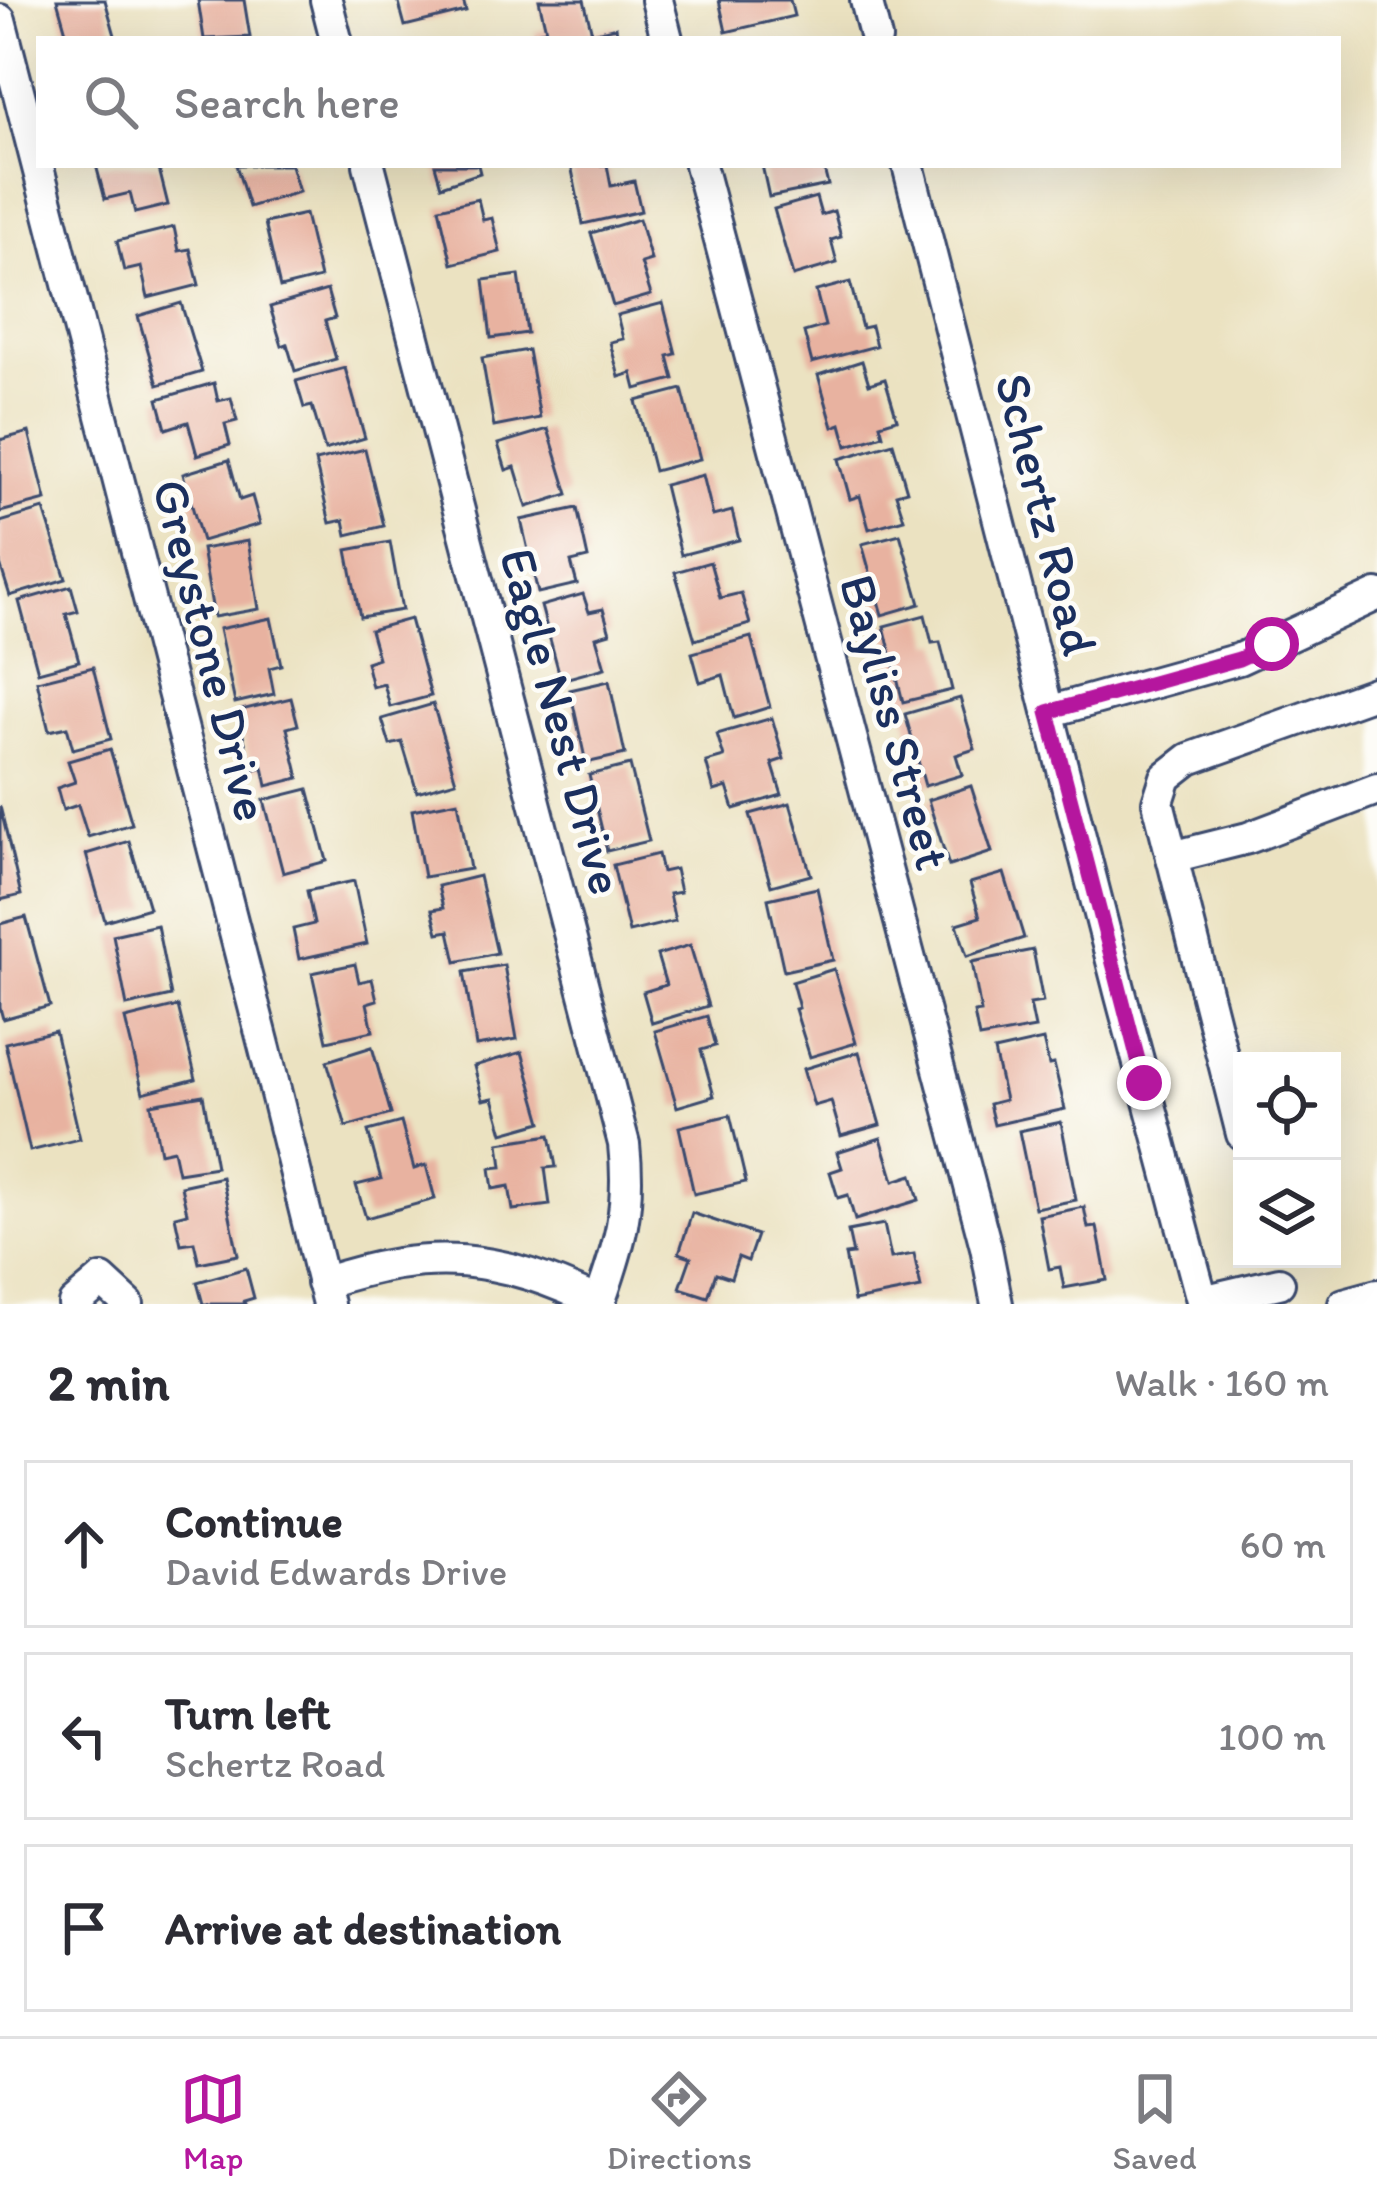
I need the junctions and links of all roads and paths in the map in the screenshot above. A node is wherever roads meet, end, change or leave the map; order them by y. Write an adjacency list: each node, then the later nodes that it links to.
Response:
1 (326, 0): 5 (street)
2 (657, 0): 6 (street)
3 (866, 0): 7 (street)
4 (0, 20): 8 (street, Greystone Drive)
5 (335, 36)
6 (666, 36)
7 (875, 36)
8 (36, 160)
9 (38, 168): 20 (street, Greystone Drive)
10 (369, 168): 25 (street, Eagle Nest Drive)
11 (701, 168): 26 (street, Bayliss Street)
12 (909, 168): 15 (street, Schertz Road)
13 (1377, 595): 15 (street)
14 (1377, 692): 17 (street)
15 (1048, 712): 22 (street, Schertz Road)
16 (1377, 789): 17 (street)
17 (1172, 857): 18 (street)
18 (1233, 1099)
19 (1279, 1282): 22 (street)
20 (325, 1293): 25 (street)
21 (1377, 1294): 27 (street)
22 (1203, 1302)
23 (74, 1304): 24 (street)
24 (128, 1304)
25 (600, 1304)
26 (997, 1304)
27 (1344, 1304)

